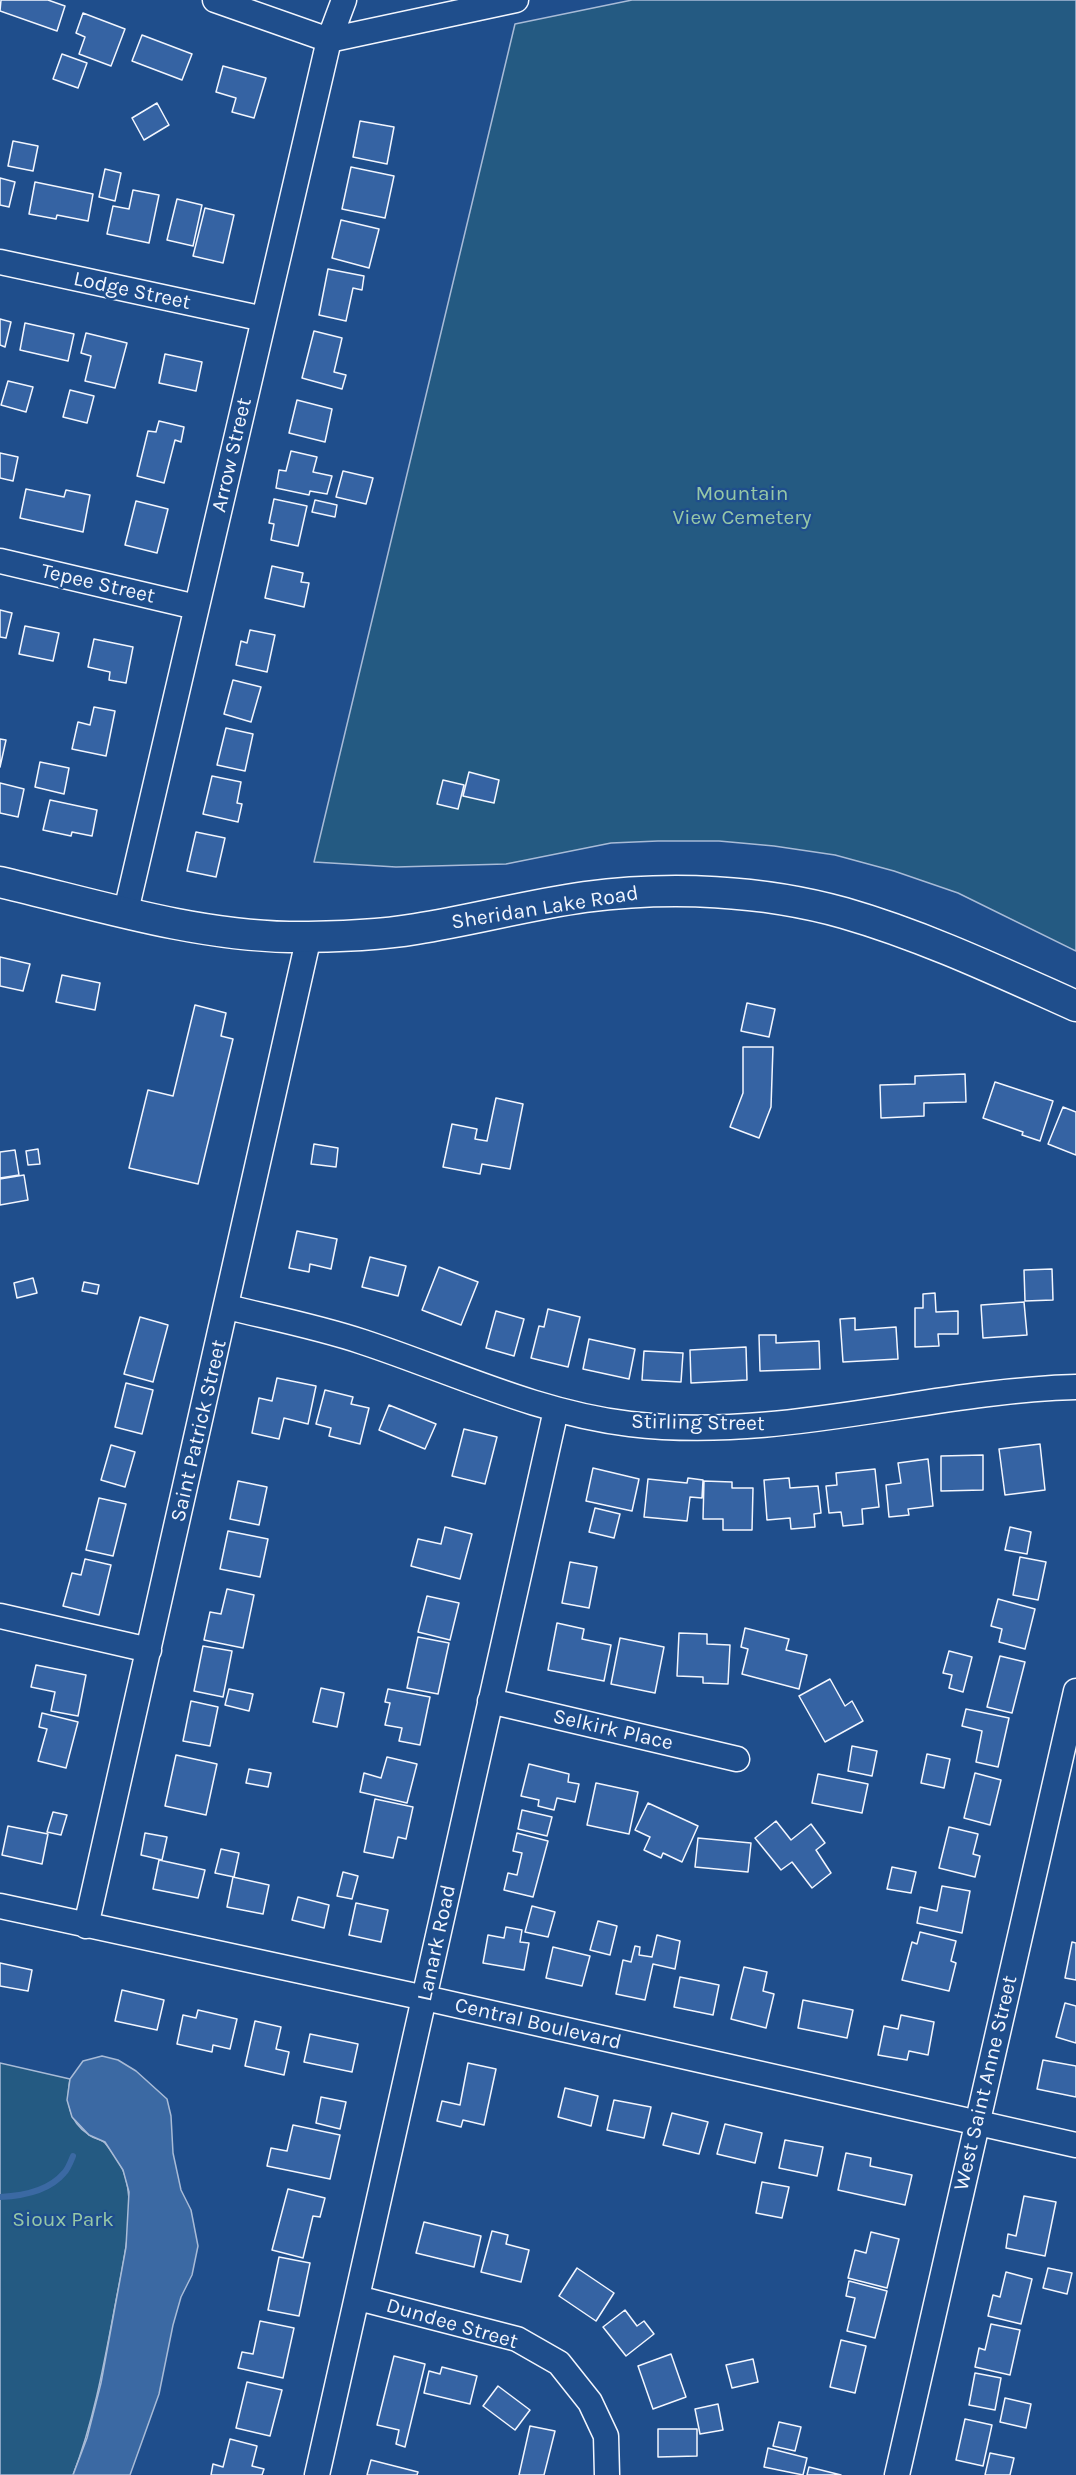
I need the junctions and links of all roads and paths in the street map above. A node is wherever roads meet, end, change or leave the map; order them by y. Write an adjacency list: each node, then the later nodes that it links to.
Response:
1 (215, 0): 4 (street)
2 (344, 0): 4 (street, Arrow Street)
3 (516, 0): 4 (street)
4 (329, 40): 6 (street, Arrow Street)
5 (0, 262): 6 (street, Lodge Street)
6 (264, 319): 8 (street, Arrow Street)
7 (0, 561): 8 (street, Tepee Street)
8 (196, 607): 10 (street, Arrow Street)
9 (0, 882): 10 (main road, Sheridan Lake Road)
10 (126, 911): 11 (main road, Sheridan Lake Road)
11 (309, 936): 12 (main road, Sheridan Lake Road); 13 (street, Saint Patrick Street)
12 (1076, 1006)
13 (227, 1307): 15 (street, Stirling Street); 17 (street, Saint Patrick Street)
14 (1076, 1387): 15 (street, Stirling Street)
15 (556, 1410): 19 (street, Lanark Road)
16 (0, 1616): 17 (street)
17 (149, 1650): 22 (street, Saint Patrick Street)
18 (1076, 1691): 24 (street, West Saint Anne Street)
19 (490, 1701): 20 (street, Selkirk Place); 23 (street, Lanark Road)
20 (736, 1759)
21 (0, 1906): 22 (street, Central Boulevard)
22 (86, 1926): 23 (street, Central Boulevard)
23 (425, 1998): 24 (street, Central Boulevard); 26 (street, Lanark Road)
24 (976, 2122): 25 (street, Central Boulevard); 29 (street, West Saint Anne Street)
25 (1076, 2145)
26 (358, 2298): 27 (street, Lanark Road); 28 (street, Dundee Street)
27 (317, 2475)
28 (607, 2475)
29 (897, 2475)

